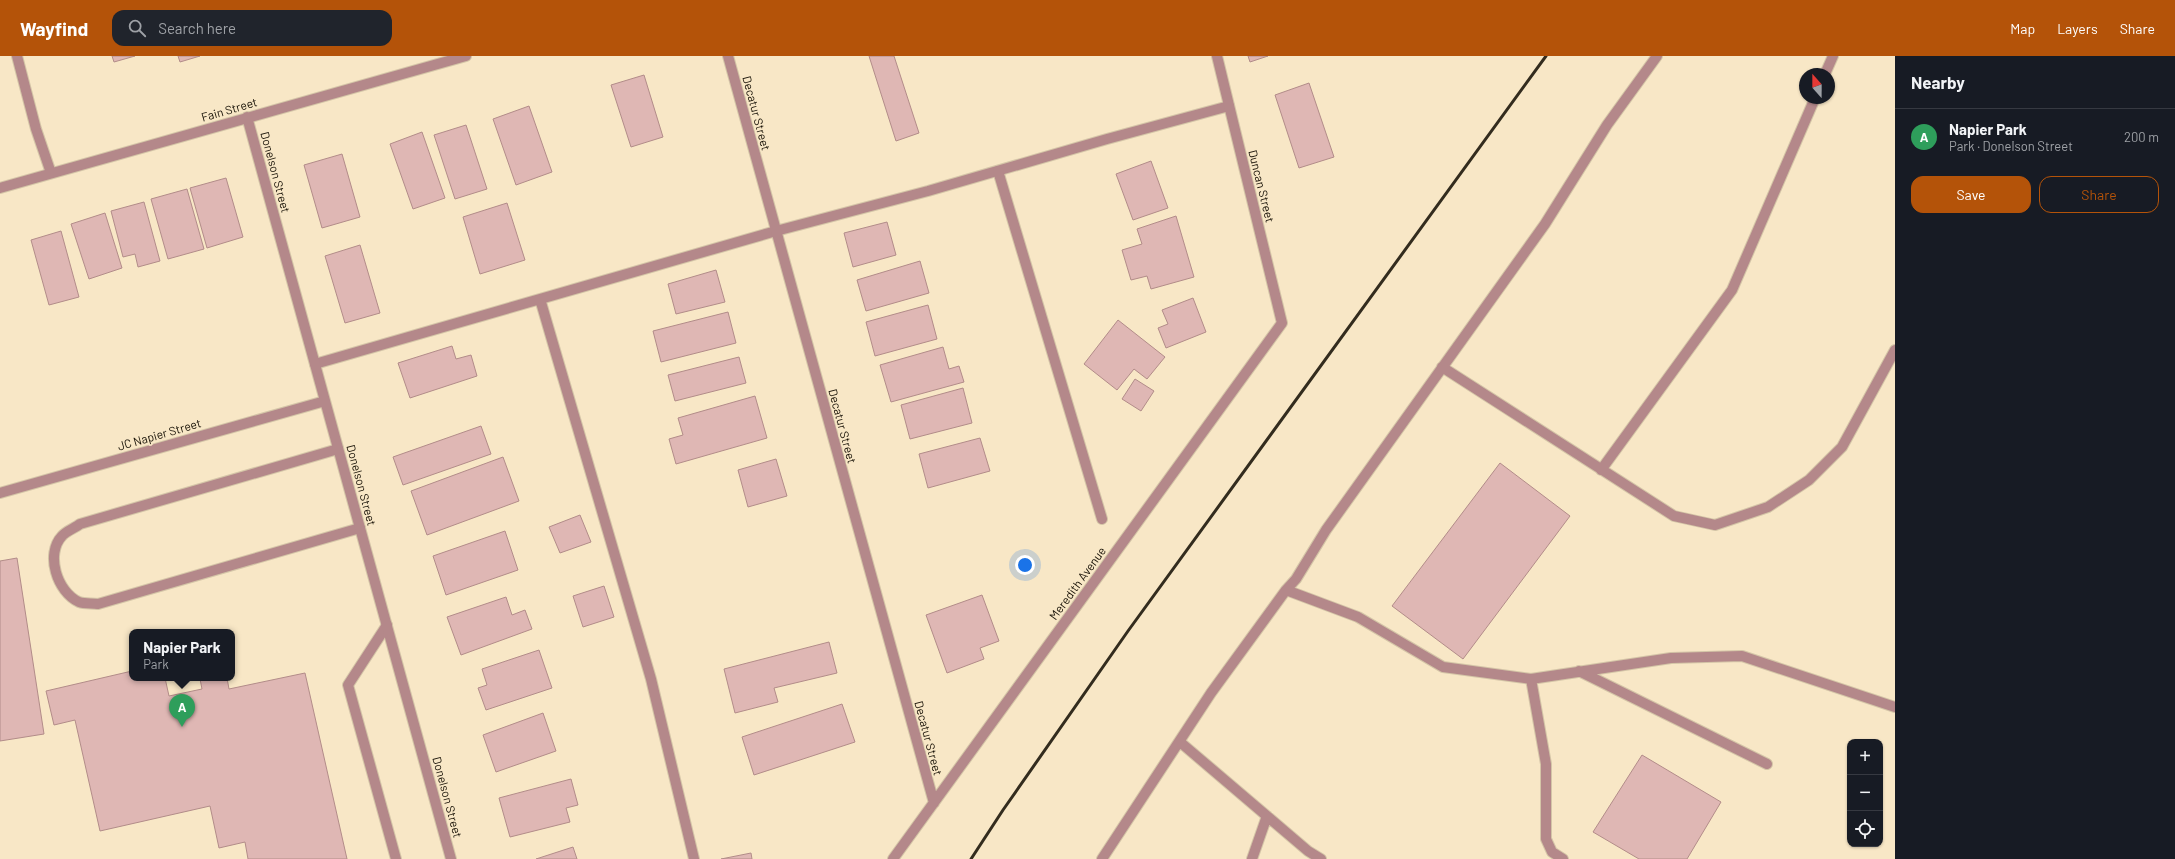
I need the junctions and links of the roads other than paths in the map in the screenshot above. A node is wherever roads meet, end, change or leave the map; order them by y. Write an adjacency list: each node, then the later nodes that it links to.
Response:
1 (17, 56): 12 (street)
2 (466, 56): 10 (street, Fain Street)
3 (728, 56): 14 (street, Decatur Street)
4 (1217, 56): 9 (street, Duncan Street)
5 (1657, 56): 19 (street)
6 (1833, 56): 7 (street)
7 (1828, 68)
8 (1812, 104): 22 (street)
9 (1229, 106): 11 (street); 16 (street, Duncan Street)
10 (247, 117): 12 (street, Fain Street); 18 (street, Donelson Street)
11 (998, 171): 14 (street); 24 (street)
12 (51, 174): 13 (street, Fain Street)
13 (0, 188)
14 (776, 231): 15 (street); 33 (street, Decatur Street)
15 (540, 299): 18 (street); 37 (street)
16 (1282, 323): 33 (street, Meredith Avenue)
17 (1895, 350): 22 (street)
18 (315, 364): 20 (street, Donelson Street)
19 (1442, 367): 22 (street); 26 (street)
20 (325, 401): 21 (street, Donelson Street); 23 (street, JC Napier Street)
21 (338, 449): 25 (street, Donelson Street); 25 (street)
22 (1601, 470)
23 (0, 493)
24 (1102, 519)
25 (360, 528): 27 (street, Donelson Street)
26 (1286, 590): 29 (street); 31 (street)
27 (387, 625): 35 (street); 36 (street, Donelson Street)
28 (1579, 671): 29 (street); 30 (street); 32 (street)
29 (1531, 679): 42 (street)
30 (1895, 707)
31 (1180, 742): 34 (street); 39 (street)
32 (1767, 764)
33 (934, 803): 38 (street, Meredith Avenue)
34 (1267, 816): 40 (street); 41 (street)
35 (396, 859)
36 (451, 859)
37 (694, 859)
38 (893, 859)
39 (1102, 859)
40 (1252, 859)
41 (1321, 859)
42 (1563, 859)

